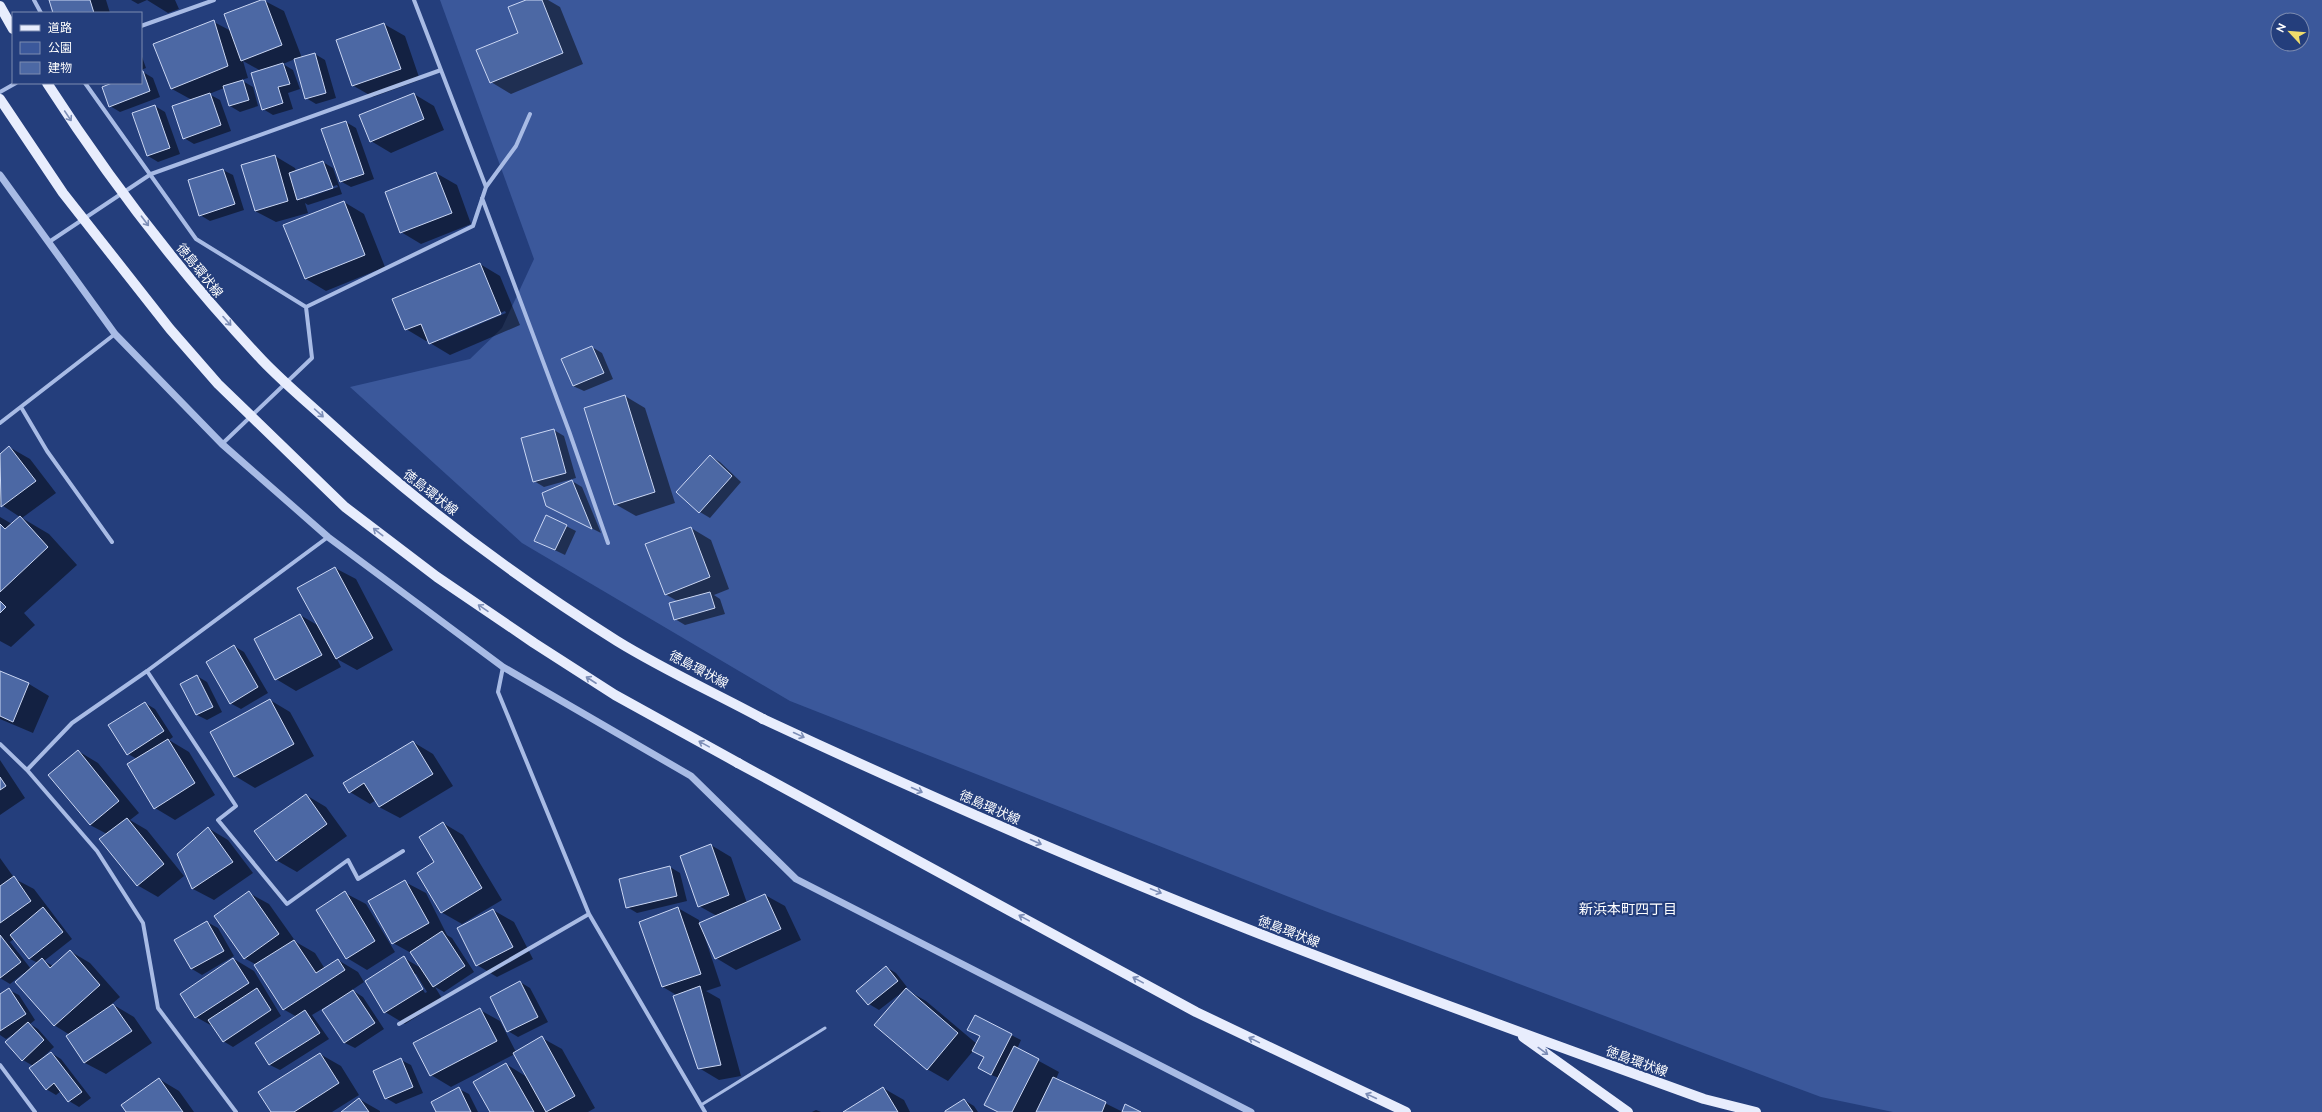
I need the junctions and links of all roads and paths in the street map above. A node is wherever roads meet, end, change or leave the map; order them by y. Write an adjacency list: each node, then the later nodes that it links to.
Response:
1 (34, 0): 5 (street)
2 (214, 0): 6 (street)
3 (414, 0): 8 (street)
4 (0, 6): 7 (main road)
5 (41, 12)
6 (142, 26)
7 (12, 27)
8 (441, 70): 15 (street); 17 (street)
9 (14, 84): 12 (street)
10 (48, 84): 36 (main road, 徳島環状線, one-way to 36, bridge)
11 (86, 84): 15 (street)
12 (0, 92)
13 (0, 99): 43 (main road, one-way to 13, bridge)
14 (530, 114): 17 (street)
15 (151, 174): 19 (street); 20 (street)
16 (0, 175): 19 (street)
17 (486, 187): 18 (street)
18 (482, 198): 20 (street); 27 (street)
19 (49, 242): 21 (street)
20 (306, 307): 24 (street)
21 (116, 334): 22 (street); 24 (street)
22 (21, 407): 23 (street); 26 (street)
23 (0, 423)
24 (222, 444): 25 (street)
25 (328, 537): 28 (street); 29 (street)
26 (112, 542)
27 (608, 543)
28 (503, 667): 33 (street); 42 (street)
29 (147, 671): 31 (street); 32 (street)
30 (0, 744): 31 (street)
31 (27, 770): 40 (street)
32 (403, 852)
33 (589, 914): 34 (street); 38 (street)
34 (398, 1024)
35 (825, 1028): 38 (lane)
36 (1511, 1028): 44 (main road, 徳島環状線, one-way to 44); 45 (main road, 徳島環状線)
37 (0, 1065): 39 (street)
38 (701, 1105): 41 (street)
39 (35, 1112)
40 (236, 1112)
41 (705, 1112)
42 (1251, 1112)
43 (1406, 1112)
44 (1628, 1112)
45 (1756, 1112)

